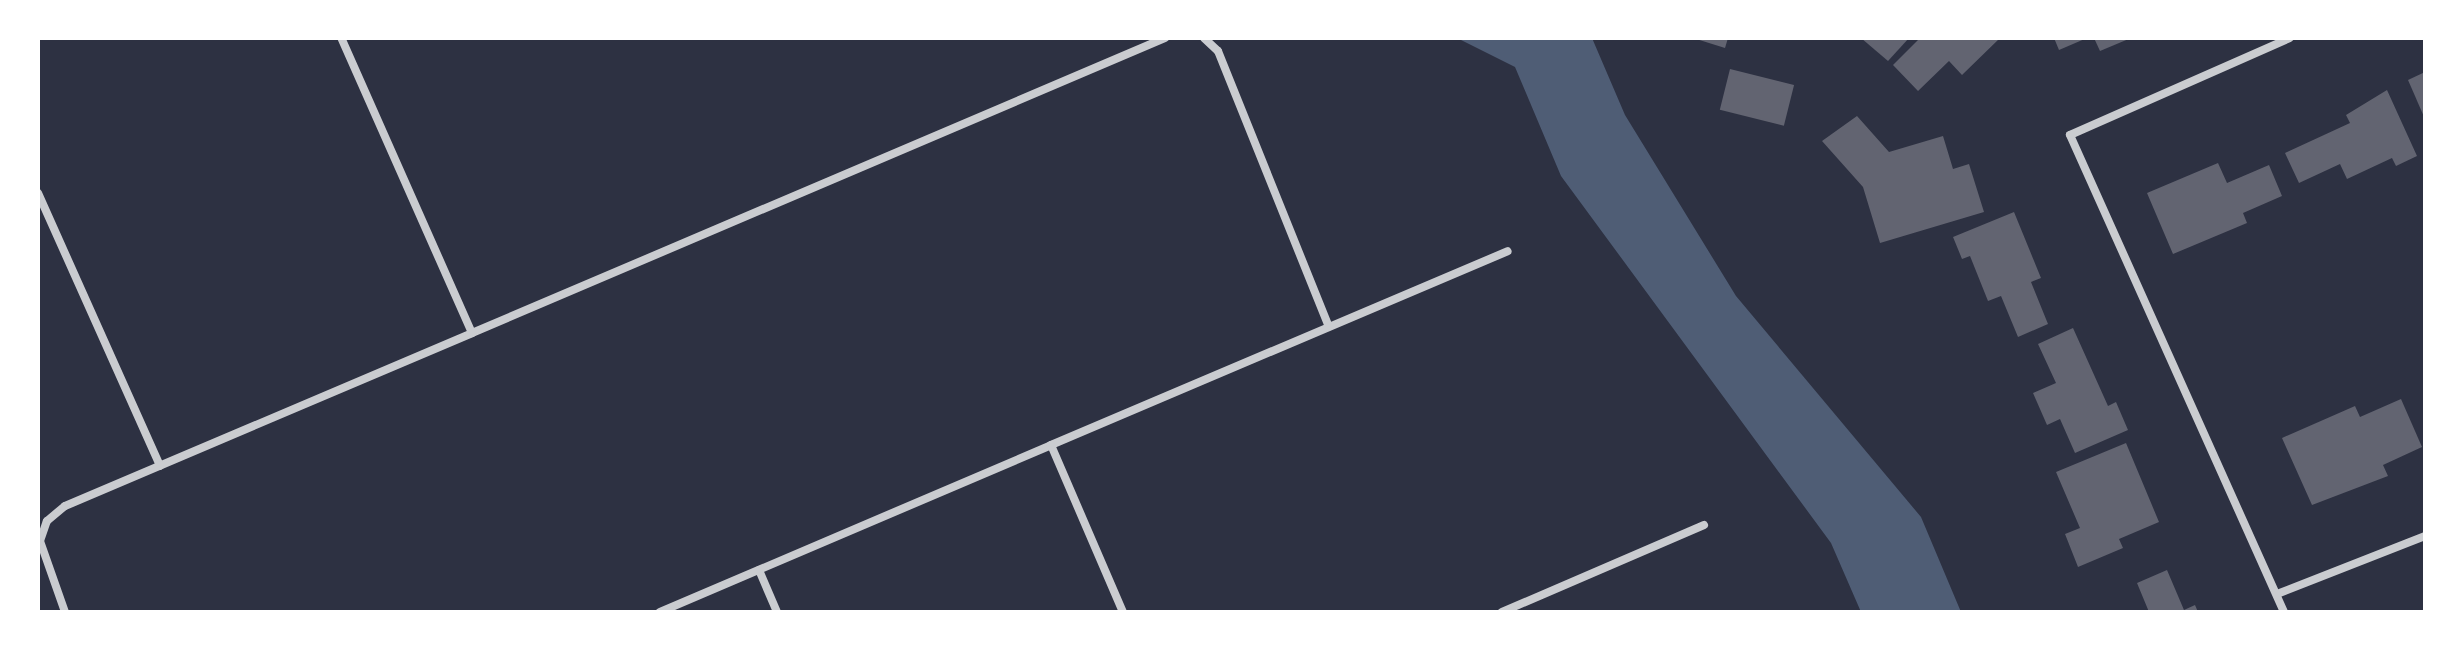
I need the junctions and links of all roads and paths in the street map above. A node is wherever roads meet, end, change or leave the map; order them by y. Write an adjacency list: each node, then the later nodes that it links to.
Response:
1 (341, 38): 8 (street)
2 (1165, 38): 8 (street)
3 (1204, 38): 7 (street)
4 (2290, 38): 14 (street)
5 (38, 193): 10 (street)
6 (1508, 251): 7 (street)
7 (1329, 327): 9 (street)
8 (472, 333): 10 (street)
9 (1051, 445): 13 (street); 18 (street)
10 (160, 466): 15 (street)
11 (1704, 525): 19 (street)
12 (2425, 536): 14 (street)
13 (759, 570): 16 (street); 17 (street)
14 (2277, 594): 20 (street)
15 (65, 612)
16 (660, 612)
17 (777, 612)
18 (1123, 612)
19 (1502, 612)
20 (2284, 612)

